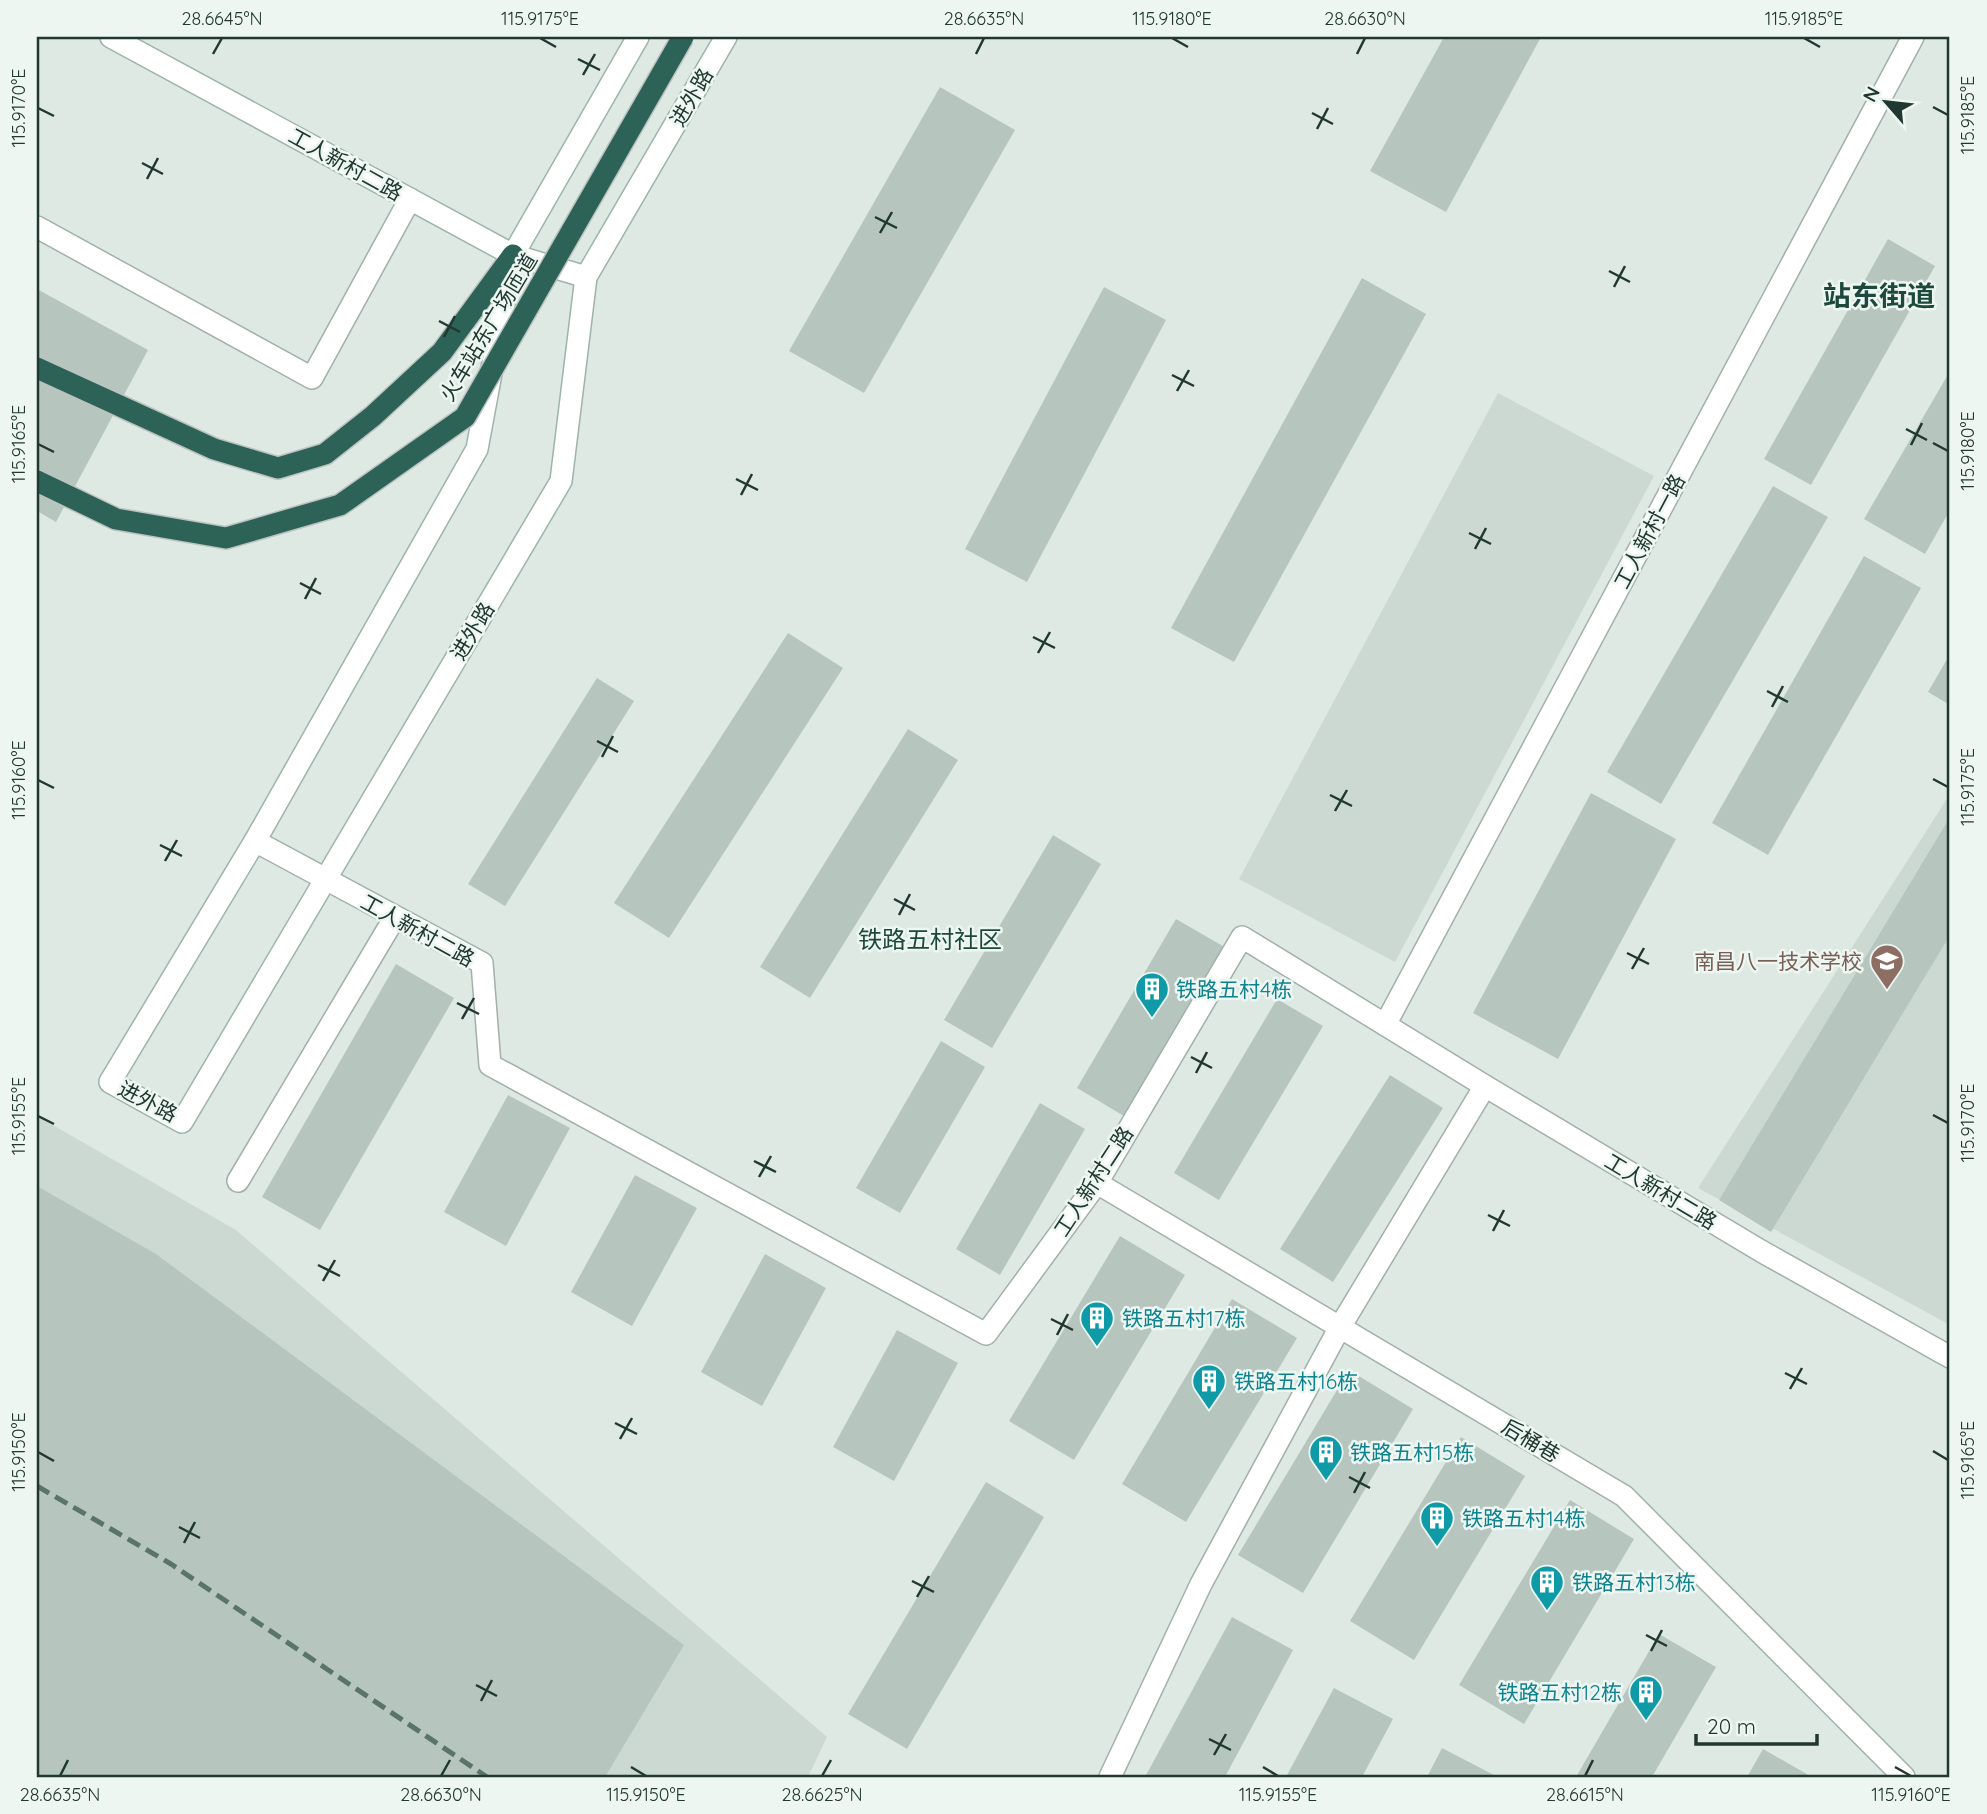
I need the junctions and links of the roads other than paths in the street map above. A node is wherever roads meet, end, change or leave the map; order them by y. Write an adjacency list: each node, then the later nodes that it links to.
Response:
1 (111, 37): 6 (street, 工人新村二路)
2 (638, 37): 8 (street, 进外路)
3 (683, 37): 11 (highway, 火车站东广场匝道, bridge)
4 (726, 37): 9 (street, 进外路)
5 (1913, 37): 15 (street, 工人新村一路)
6 (411, 200): 7 (street); 8 (street, 工人新村二路)
7 (37, 227)
8 (513, 255): 9 (street, 工人新村二路); 10 (highway, 火车站东广场匝道); 12 (street, 进外路)
9 (586, 277): 13 (street, 进外路)
10 (37, 368)
11 (37, 481)
12 (255, 842): 13 (street, 工人新村二路); 13 (street, 进外路)
13 (324, 880): 14 (street, 工人新村二路)
14 (395, 917): 17 (street); 18 (street, 工人新村二路)
15 (1385, 1025): 16 (street, 工人新村二路); 18 (street, 工人新村二路)
16 (1485, 1086): 19 (street); 20 (street, 工人新村二路)
17 (238, 1181)
18 (1097, 1183): 19 (street, 后桶巷)
19 (1340, 1327): 21 (street); 22 (street, 后桶巷)
20 (1950, 1357)
21 (1110, 1777)
22 (1904, 1777)

